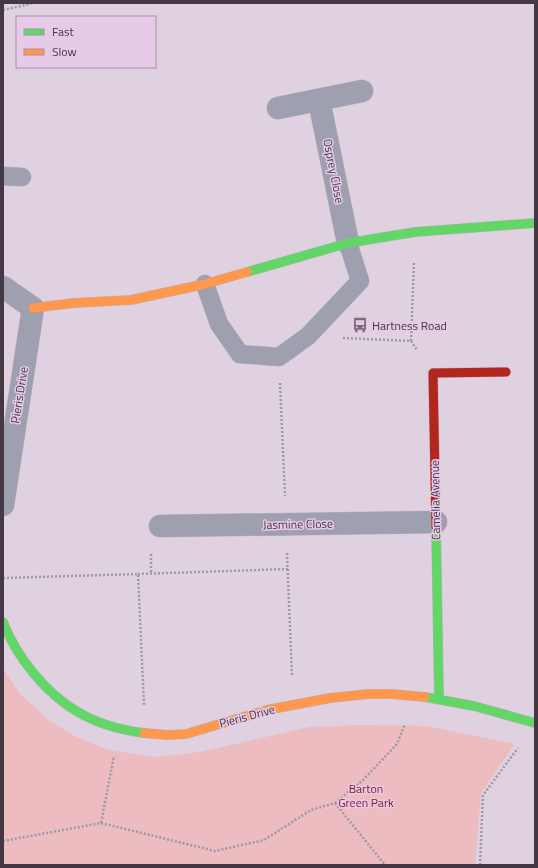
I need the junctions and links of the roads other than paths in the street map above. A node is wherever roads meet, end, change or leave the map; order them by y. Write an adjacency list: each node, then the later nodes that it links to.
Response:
1 (362, 91): 2 (street)
2 (319, 100): 3 (street); 7 (street, Osprey Close)
3 (278, 108)
4 (3, 176): 5 (lane)
5 (22, 177)
6 (535, 223): 7 (street)
7 (348, 243): 8 (street); 8 (lane)
8 (205, 284): 10 (street)
9 (3, 287): 10 (street)
10 (33, 308): 12 (street, Pieris Drive)
11 (506, 372): 13 (street, Camelia Avenue)
12 (3, 505)
13 (436, 522): 14 (street, Jasmine Close); 16 (street, Camelia Avenue)
14 (160, 526)
15 (3, 622): 16 (street, Pieris Drive)
16 (439, 699): 17 (street, Pieris Drive)
17 (535, 723)

